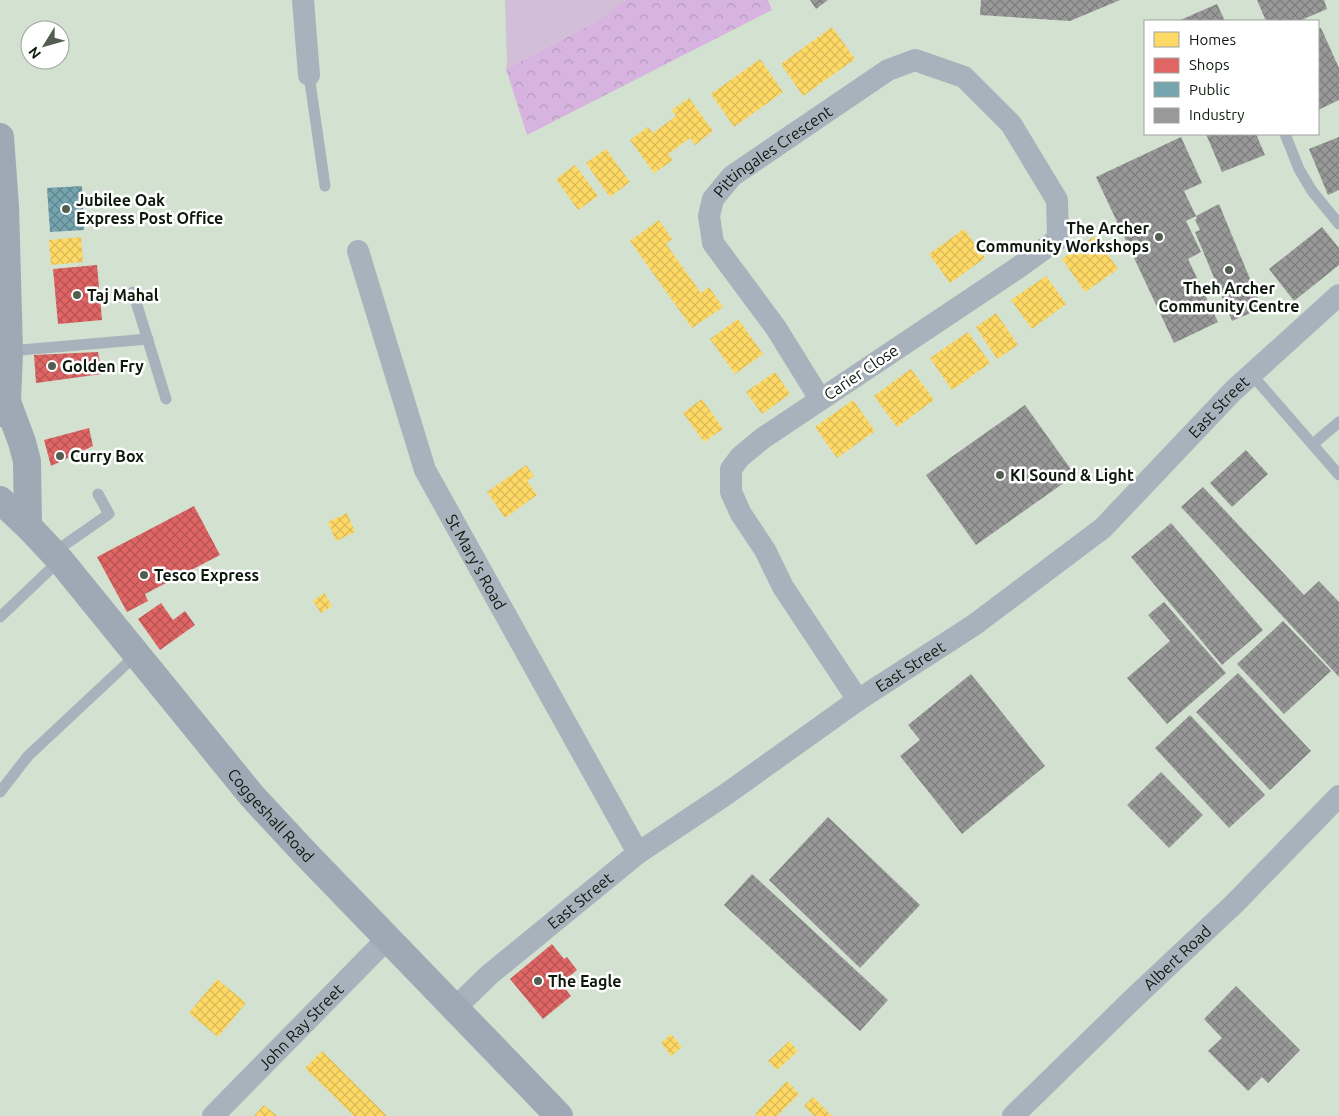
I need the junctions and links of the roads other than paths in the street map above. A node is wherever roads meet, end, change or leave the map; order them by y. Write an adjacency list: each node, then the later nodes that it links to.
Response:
1 (303, 0): 2 (street)
2 (310, 75): 6 (lane)
3 (964, 77): 16 (street, Carier Close); 16 (street, Pittingales Crescent)
4 (1285, 135): 8 (lane)
5 (0, 137): 7 (main road)
6 (325, 186)
7 (2, 205): 13 (main road)
8 (1339, 224)
9 (358, 251): 30 (street, St Mary's Road)
10 (133, 292): 12 (lane)
11 (1339, 295): 14 (street, East Street)
12 (148, 340): 13 (lane); 15 (lane)
13 (9, 351): 17 (main road)
14 (1252, 375): 19 (lane); 27 (street, East Street)
15 (166, 399)
16 (820, 399): 27 (street, Carier Close)
17 (3, 408): 23 (main road)
18 (1339, 422): 19 (lane)
19 (1313, 444): 20 (lane)
20 (1339, 475)
21 (98, 494): 24 (lane)
22 (0, 500): 23 (main road, Coggeshall Road)
23 (28, 526): 24 (main road, Coggeshall Road)
24 (56, 557): 25 (lane); 26 (main road, Coggeshall Road)
25 (0, 617)
26 (136, 655): 28 (lane); 31 (main road, Coggeshall Road)
27 (858, 700): 30 (street, East Street)
28 (0, 792)
29 (1339, 796): 35 (street, Albert Road)
30 (638, 852): 32 (street, East Street)
31 (388, 938): 32 (main road, Coggeshall Road); 33 (street, John Ray Street)
32 (455, 1008): 34 (main road, Coggeshall Road)
33 (213, 1116)
34 (559, 1116)
35 (1012, 1116)

